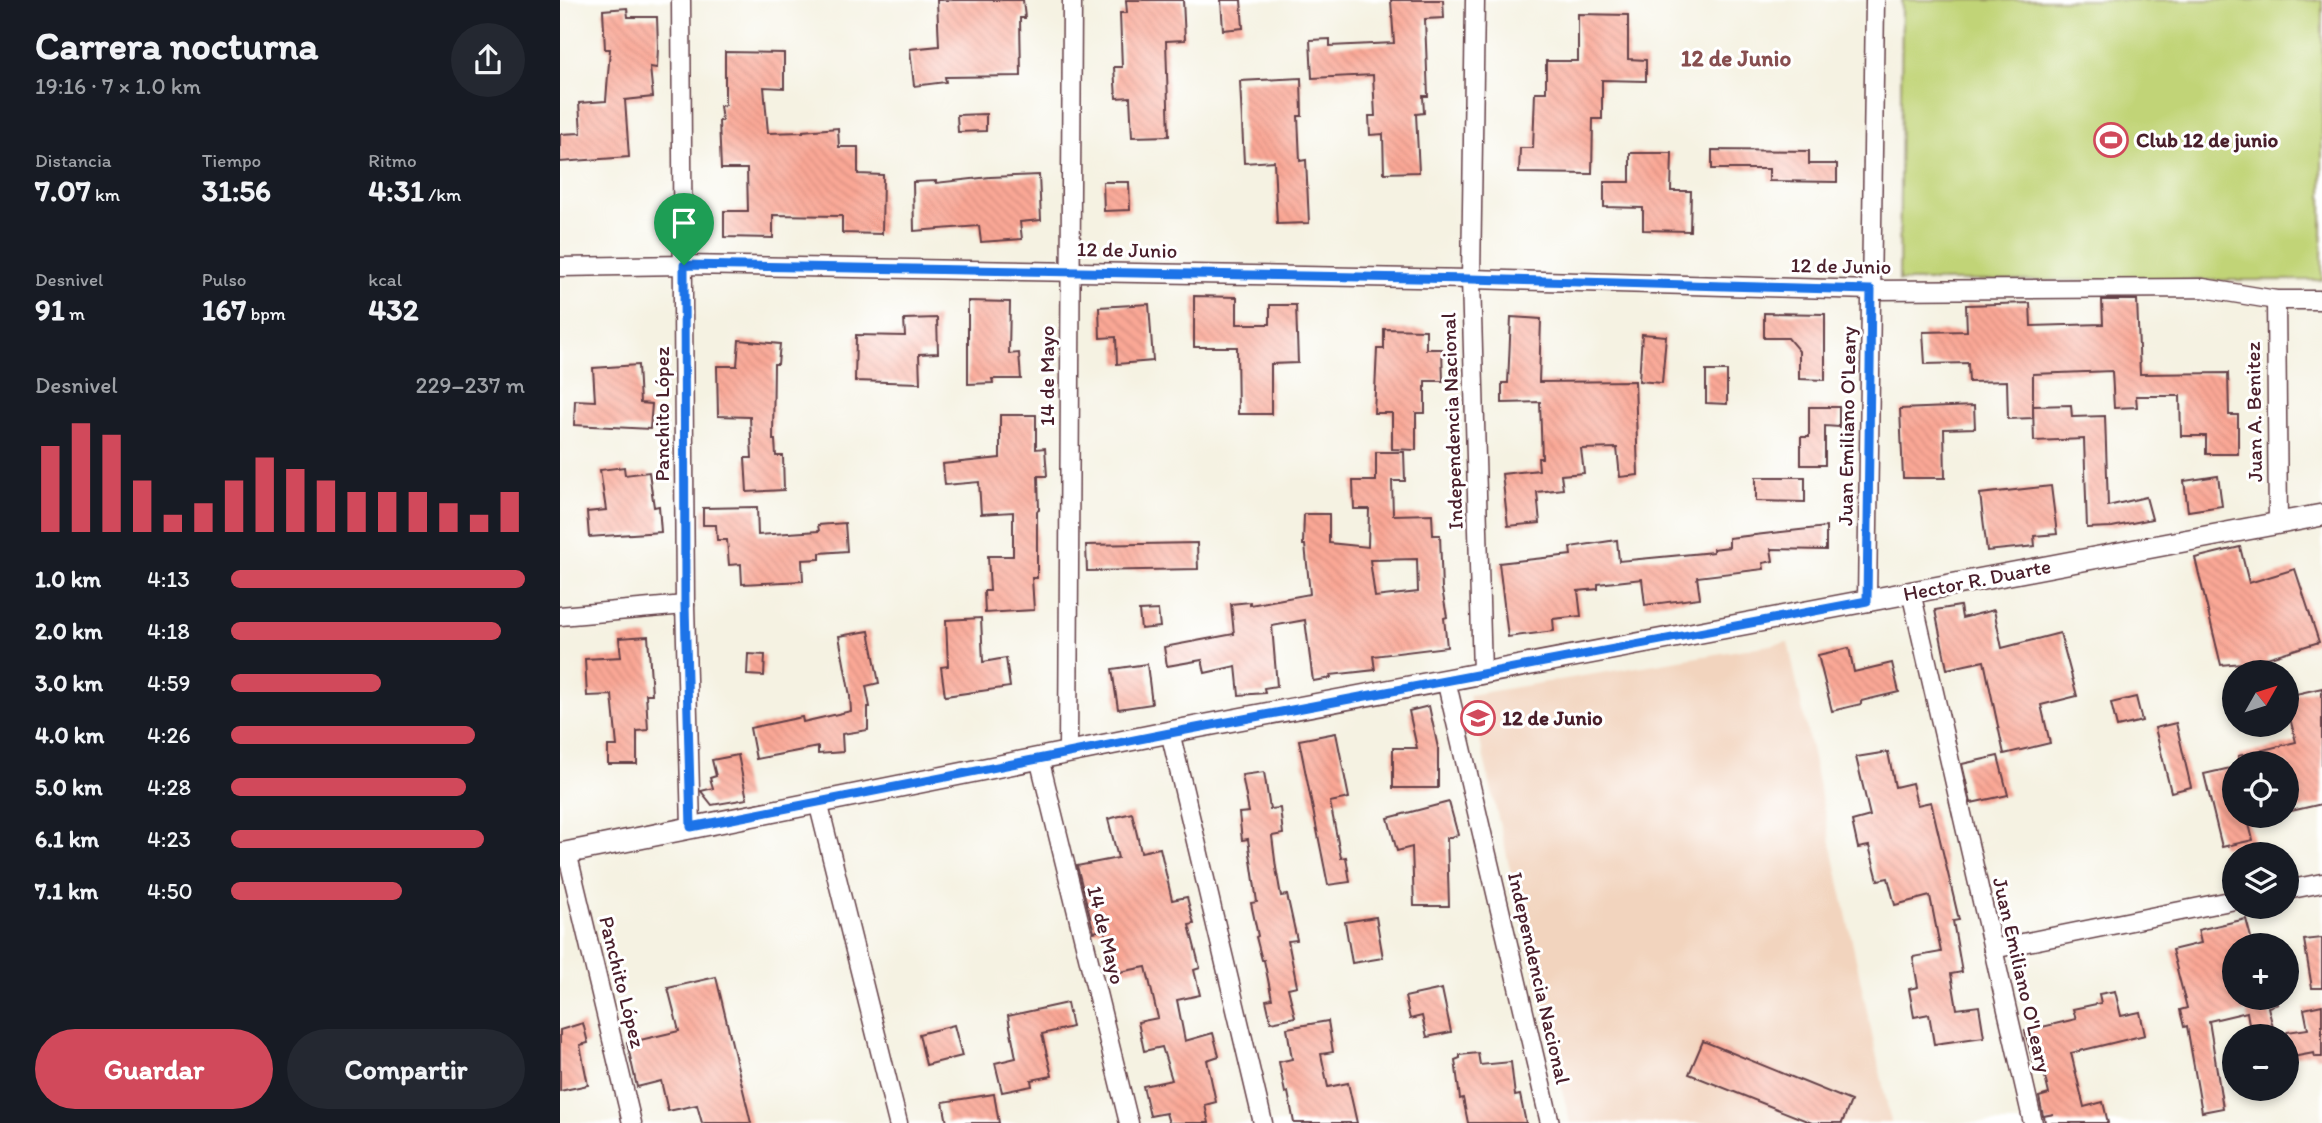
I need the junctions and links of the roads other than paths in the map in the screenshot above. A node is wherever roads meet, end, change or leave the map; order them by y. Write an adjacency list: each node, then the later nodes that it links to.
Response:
1 (681, 0): 5 (street, Panchito López)
2 (1073, 0): 7 (street, 14 de Mayo)
3 (1475, 0): 8 (street, Independencia Nacional)
4 (1875, 0): 9 (street, Juan Emiliano O'Leary)
5 (684, 265): 6 (street, 12 de Junio); 7 (street, 12 de Junio); 16 (street, Panchito López)
6 (560, 267)
7 (1070, 272): 8 (street, 12 de Junio); 21 (street, 14 de Mayo)
8 (1471, 279): 9 (street, 12 de Junio); 18 (street, Independencia Nacional)
9 (1871, 290): 10 (street, 12 de Junio); 15 (street, Juan Emiliano O'Leary)
10 (2276, 300): 11 (street, 12 de Junio); 13 (street, Juan A. Benitez)
11 (2322, 300)
12 (2322, 515): 13 (street, Hector R. Duarte)
13 (2278, 523): 14 (street, Hector R. Duarte)
14 (1911, 592): 15 (street, Hector R. Duarte); 29 (street, Juan Emiliano O'Leary)
15 (1867, 601): 18 (street, Hector R. Duarte)
16 (685, 605): 17 (street); 24 (street, Panchito López)
17 (560, 616)
18 (1482, 673): 19 (street, Hector R. Duarte)
19 (1446, 680): 20 (street, Hector R. Duarte); 34 (street, Independencia Nacional)
20 (1170, 733): 21 (street, Hector R. Duarte); 33 (street)
21 (1068, 752): 22 (street, Hector R. Duarte)
22 (1039, 758): 23 (street, Hector R. Duarte); 32 (street, 14 de Mayo)
23 (818, 802): 24 (street, Hector R. Duarte); 31 (street)
24 (691, 827): 25 (street, Hector R. Duarte)
25 (563, 853): 30 (street, Panchito López)
26 (2322, 883): 27 (street)
27 (2299, 888)
28 (2222, 903): 29 (street)
29 (1993, 949): 35 (street, Juan Emiliano O'Leary)
30 (632, 1123)
31 (898, 1123)
32 (1129, 1123)
33 (1263, 1123)
34 (1550, 1123)
35 (2033, 1123)

